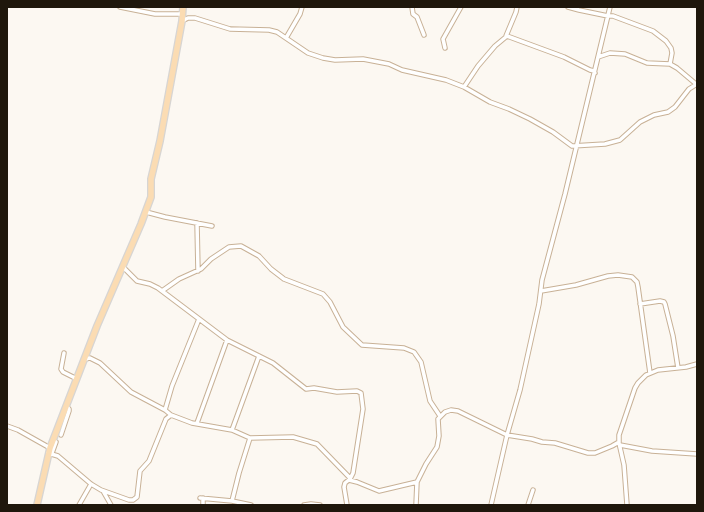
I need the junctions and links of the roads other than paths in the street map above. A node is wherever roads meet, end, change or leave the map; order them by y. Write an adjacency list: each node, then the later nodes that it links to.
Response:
1 (120, 7): 9 (street)
2 (183, 7): 9 (main road)
3 (302, 7): 14 (street)
4 (412, 7): 12 (street)
5 (461, 7): 15 (street)
6 (517, 7): 13 (street)
7 (568, 7): 10 (street)
8 (610, 7): 10 (street)
9 (183, 14): 11 (main road)
10 (608, 16): 16 (street); 17 (street)
11 (182, 21): 14 (street); 22 (main road)
12 (424, 35)
13 (506, 36): 18 (street); 20 (street)
14 (286, 38): 20 (street)
15 (445, 48)
16 (598, 57): 17 (street); 18 (street)
17 (670, 64): 19 (street)
18 (595, 73): 21 (street)
19 (697, 84): 21 (street)
20 (464, 87): 21 (street)
21 (577, 146): 28 (street)
22 (146, 212): 23 (street); 25 (main road)
23 (198, 223): 24 (street); 26 (street)
24 (212, 226)
25 (123, 267): 27 (street); 34 (main road)
26 (198, 271): 27 (street); 42 (street)
27 (162, 291): 30 (street)
28 (541, 291): 29 (street); 47 (street)
29 (640, 304): 36 (street); 37 (street)
30 (199, 319): 31 (street); 40 (street)
31 (227, 340): 33 (street); 43 (street)
32 (64, 353): 38 (street)
33 (259, 356): 45 (street); 53 (street)
34 (83, 362): 38 (main road); 40 (street)
35 (697, 364): 36 (street)
36 (678, 368): 37 (street)
37 (650, 373): 50 (street)
38 (77, 379): 39 (main road)
39 (66, 406): 46 (street); 51 (main road)
40 (165, 410): 41 (street)
41 (171, 415): 43 (street); 57 (street)
42 (440, 416): 47 (street); 54 (street)
43 (197, 423): 45 (street)
44 (7, 426): 51 (street)
45 (232, 430): 48 (street)
46 (60, 435)
47 (507, 436): 50 (street); 68 (street)
48 (250, 438): 53 (street); 58 (street)
49 (56, 442): 51 (street)
50 (619, 443): 52 (street); 70 (street)
51 (50, 451): 55 (street); 59 (main road)
52 (697, 454)
53 (350, 479): 54 (street); 66 (street)
54 (417, 482): 67 (street)
55 (91, 484): 57 (street); 60 (street)
56 (533, 490): 69 (street)
57 (103, 491): 61 (street)
58 (232, 501): 62 (street); 63 (street)
59 (37, 505)
60 (79, 505)
61 (111, 505)
62 (203, 505)
63 (251, 505)
64 (304, 505): 65 (street)
65 (320, 505)
66 (347, 505)
67 (416, 505)
68 (491, 505)
69 (528, 505)
70 (627, 505)

